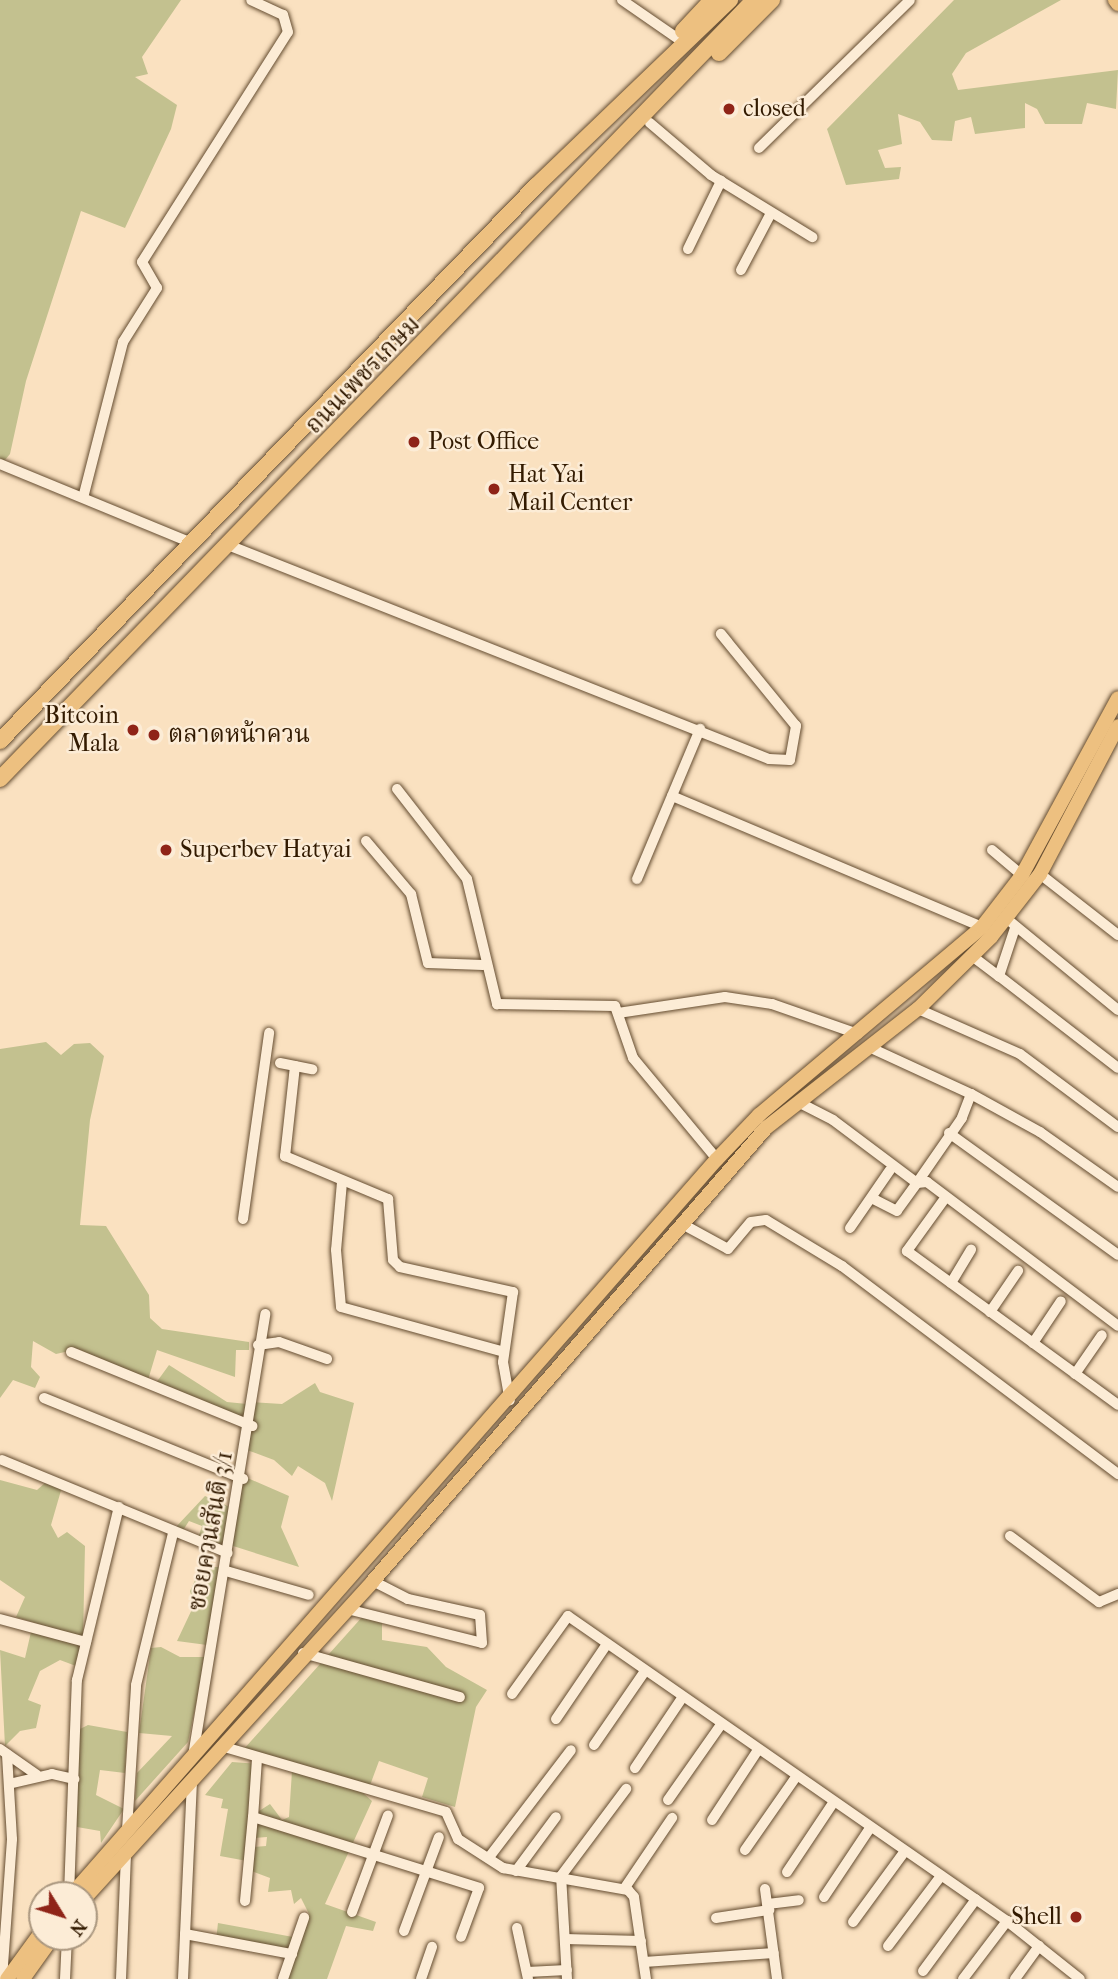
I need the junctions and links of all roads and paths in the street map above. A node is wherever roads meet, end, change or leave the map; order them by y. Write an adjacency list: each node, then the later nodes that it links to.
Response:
1 (251, 0): 19 (street)
2 (622, 0): 8 (street)
3 (712, 0): 8 (highway)
4 (730, 0): 9 (highway, ถนนเพชรเกษม)
5 (754, 0): 11 (highway, ถนนเพชรเกษม)
6 (772, 0): 10 (highway)
7 (910, 0): 12 (street)
8 (677, 38): 9 (highway)
9 (624, 99): 20 (highway, ถนนเพชรเกษม)
10 (650, 123): 11 (highway); 13 (street)
11 (619, 146): 21 (highway, ถนนเพชรเกษม)
12 (759, 148)
13 (721, 181): 14 (street); 16 (street)
14 (770, 215): 15 (street); 17 (street)
15 (812, 236)
16 (688, 249)
17 (741, 270)
18 (0, 464): 19 (street)
19 (84, 494): 20 (street)
20 (192, 543): 26 (highway, ถนนเพชรเกษม)
21 (228, 545): 25 (street); 27 (highway, ถนนเพชรเกษม)
22 (721, 634): 25 (street)
23 (1118, 698): 33 (main road)
24 (1118, 726): 32 (main road)
25 (700, 729): 29 (street)
26 (0, 741)
27 (0, 779)
28 (397, 789): 39 (street)
29 (672, 796): 34 (street); 36 (street)
30 (366, 841): 39 (street)
31 (992, 850): 33 (street)
32 (1040, 874): 35 (main road); 37 (street)
33 (1022, 875): 36 (main road)
34 (637, 880)
35 (1011, 923): 38 (main road); 40 (street); 42 (street)
36 (982, 927): 45 (main road)
37 (1118, 935)
38 (972, 956): 40 (street); 41 (main road)
39 (483, 965): 43 (street)
40 (999, 976): 49 (street)
41 (918, 1009): 46 (main road); 53 (street)
42 (1118, 1010)
43 (618, 1013): 45 (street); 55 (street)
44 (269, 1033): 62 (street)
45 (858, 1034): 55 (main road)
46 (871, 1048): 51 (street); 52 (main road)
47 (281, 1063): 48 (street)
48 (295, 1066): 50 (street); 57 (street)
49 (1118, 1068)
50 (312, 1069)
51 (971, 1094): 54 (street); 59 (street)
52 (798, 1102): 58 (street); 63 (main road)
53 (1118, 1127)
54 (949, 1133): 58 (street); 66 (street)
55 (717, 1159): 81 (main road)
56 (890, 1170): 60 (street)
57 (342, 1182): 77 (street); 77 (street)
58 (916, 1183): 60 (street); 61 (street)
59 (1118, 1187)
60 (873, 1199): 64 (street)
61 (943, 1201): 68 (street); 72 (street)
62 (243, 1219)
63 (684, 1225): 85 (street); 88 (main road)
64 (850, 1228)
65 (971, 1250): 68 (street)
66 (1118, 1255)
67 (1018, 1271): 70 (street)
68 (951, 1283): 70 (street)
69 (1061, 1301): 74 (street)
70 (990, 1312): 74 (street)
71 (265, 1314): 75 (street, ซอยควนสันติ 3/1)
72 (1118, 1326)
73 (1102, 1335): 79 (street)
74 (1033, 1343): 79 (street)
75 (258, 1345): 78 (street); 83 (street, ซอยควนสันติ 3/1)
76 (71, 1352): 83 (street)
77 (504, 1352): 81 (street)
78 (327, 1359)
79 (1075, 1374): 82 (street)
80 (44, 1398): 87 (street)
81 (510, 1400): 86 (main road)
82 (1118, 1405)
83 (251, 1426): 87 (street, ซอยควนสันติ 3/1)
84 (2, 1460): 89 (street)
85 (1118, 1474)
86 (436, 1477): 88 (main road); 113 (main road)
87 (243, 1479): 92 (street, ซอยควนสันติ 3/1)
88 (450, 1490): 94 (main road)
89 (119, 1507): 90 (street); 99 (street)
90 (173, 1533): 92 (street); 130 (street)
91 (1010, 1536): 95 (street)
92 (228, 1553): 93 (street, ซอยควนสันติ 3/1)
93 (226, 1571): 96 (street); 113 (street, ซอยควนสันติ 3/1)
94 (373, 1581): 97 (main road); 97 (street)
95 (1118, 1594)
96 (309, 1595)
97 (347, 1609): 101 (main road)
98 (0, 1619): 99 (street)
99 (86, 1642): 118 (street)
100 (607, 1644): 102 (street); 103 (street); 106 (street)
101 (303, 1653): 104 (street); 109 (main road)
102 (645, 1671): 105 (street); 108 (street)
103 (512, 1694)
104 (460, 1697)
105 (682, 1698): 107 (street); 115 (street)
106 (556, 1719)
107 (720, 1726): 111 (street); 122 (street)
108 (594, 1745)
109 (221, 1746): 114 (street); 119 (main road)
110 (571, 1750): 137 (street)
111 (758, 1750): 117 (street); 128 (street)
112 (3, 1752): 116 (street); 120 (street)
113 (193, 1756): 130 (main road)
114 (257, 1759): 125 (street); 137 (street)
115 (635, 1768)
116 (37, 1775): 118 (street); 120 (street)
117 (796, 1777): 123 (street); 133 (street)
118 (74, 1779): 143 (street)
119 (192, 1779): 135 (main road); 161 (street)
120 (13, 1783): 132 (street)
121 (626, 1789): 141 (street)
122 (668, 1800)
123 (833, 1802): 129 (street); 140 (street)
124 (388, 1815): 136 (street)
125 (253, 1817): 136 (street); 152 (street)
126 (556, 1817): 138 (street)
127 (671, 1818): 147 (street)
128 (712, 1820)
129 (870, 1828): 134 (street); 149 (street)
130 (127, 1830): 144 (main road)
131 (439, 1837): 139 (street)
132 (6, 1838): 146 (street)
133 (745, 1850)
134 (905, 1851): 142 (street); 158 (street)
135 (126, 1852): 145 (main road); 181 (street)
136 (373, 1855): 139 (street); 154 (street)
137 (490, 1856): 138 (street)
138 (516, 1871): 141 (street)
139 (426, 1872): 160 (street); 162 (street)
140 (787, 1872)
141 (561, 1876): 147 (street); 163 (street)
142 (941, 1876): 150 (street); 165 (street)
143 (70, 1881)
144 (82, 1881)
145 (98, 1883)
146 (4, 1887): 178 (street)
147 (624, 1889): 164 (street)
148 (765, 1889): 153 (street)
149 (824, 1897)
150 (976, 1899): 157 (street); 174 (street)
151 (799, 1900): 153 (street)
152 (245, 1901)
153 (768, 1907): 156 (street); 171 (street)
154 (352, 1912)
155 (304, 1918): 172 (street)
156 (716, 1918)
157 (1007, 1921): 166 (street); 187 (street)
158 (853, 1922)
159 (517, 1928): 175 (street)
160 (404, 1931)
161 (185, 1934): 172 (street); 182 (street)
162 (461, 1937)
163 (565, 1940): 164 (street); 176 (street)
164 (641, 1941): 173 (street)
165 (888, 1946)
166 (1039, 1946): 177 (street); 188 (street)
167 (432, 1947): 184 (street)
168 (28, 1949): 178 (main road)
169 (43, 1951): 179 (main road)
170 (66, 1951): 180 (street)
171 (774, 1953): 173 (street); 186 (street)
172 (292, 1954): 183 (street)
173 (644, 1962): 185 (street)
174 (923, 1971)
175 (528, 1975): 176 (street)
176 (567, 1975)
177 (1068, 1975): 189 (street)
178 (5, 1979)
179 (23, 1979)
180 (65, 1979)
181 (121, 1979)
182 (183, 1979)
183 (284, 1979)
184 (421, 1979)
185 (646, 1979)
186 (777, 1979)
187 (963, 1979)
188 (1014, 1979)
189 (1080, 1979)

